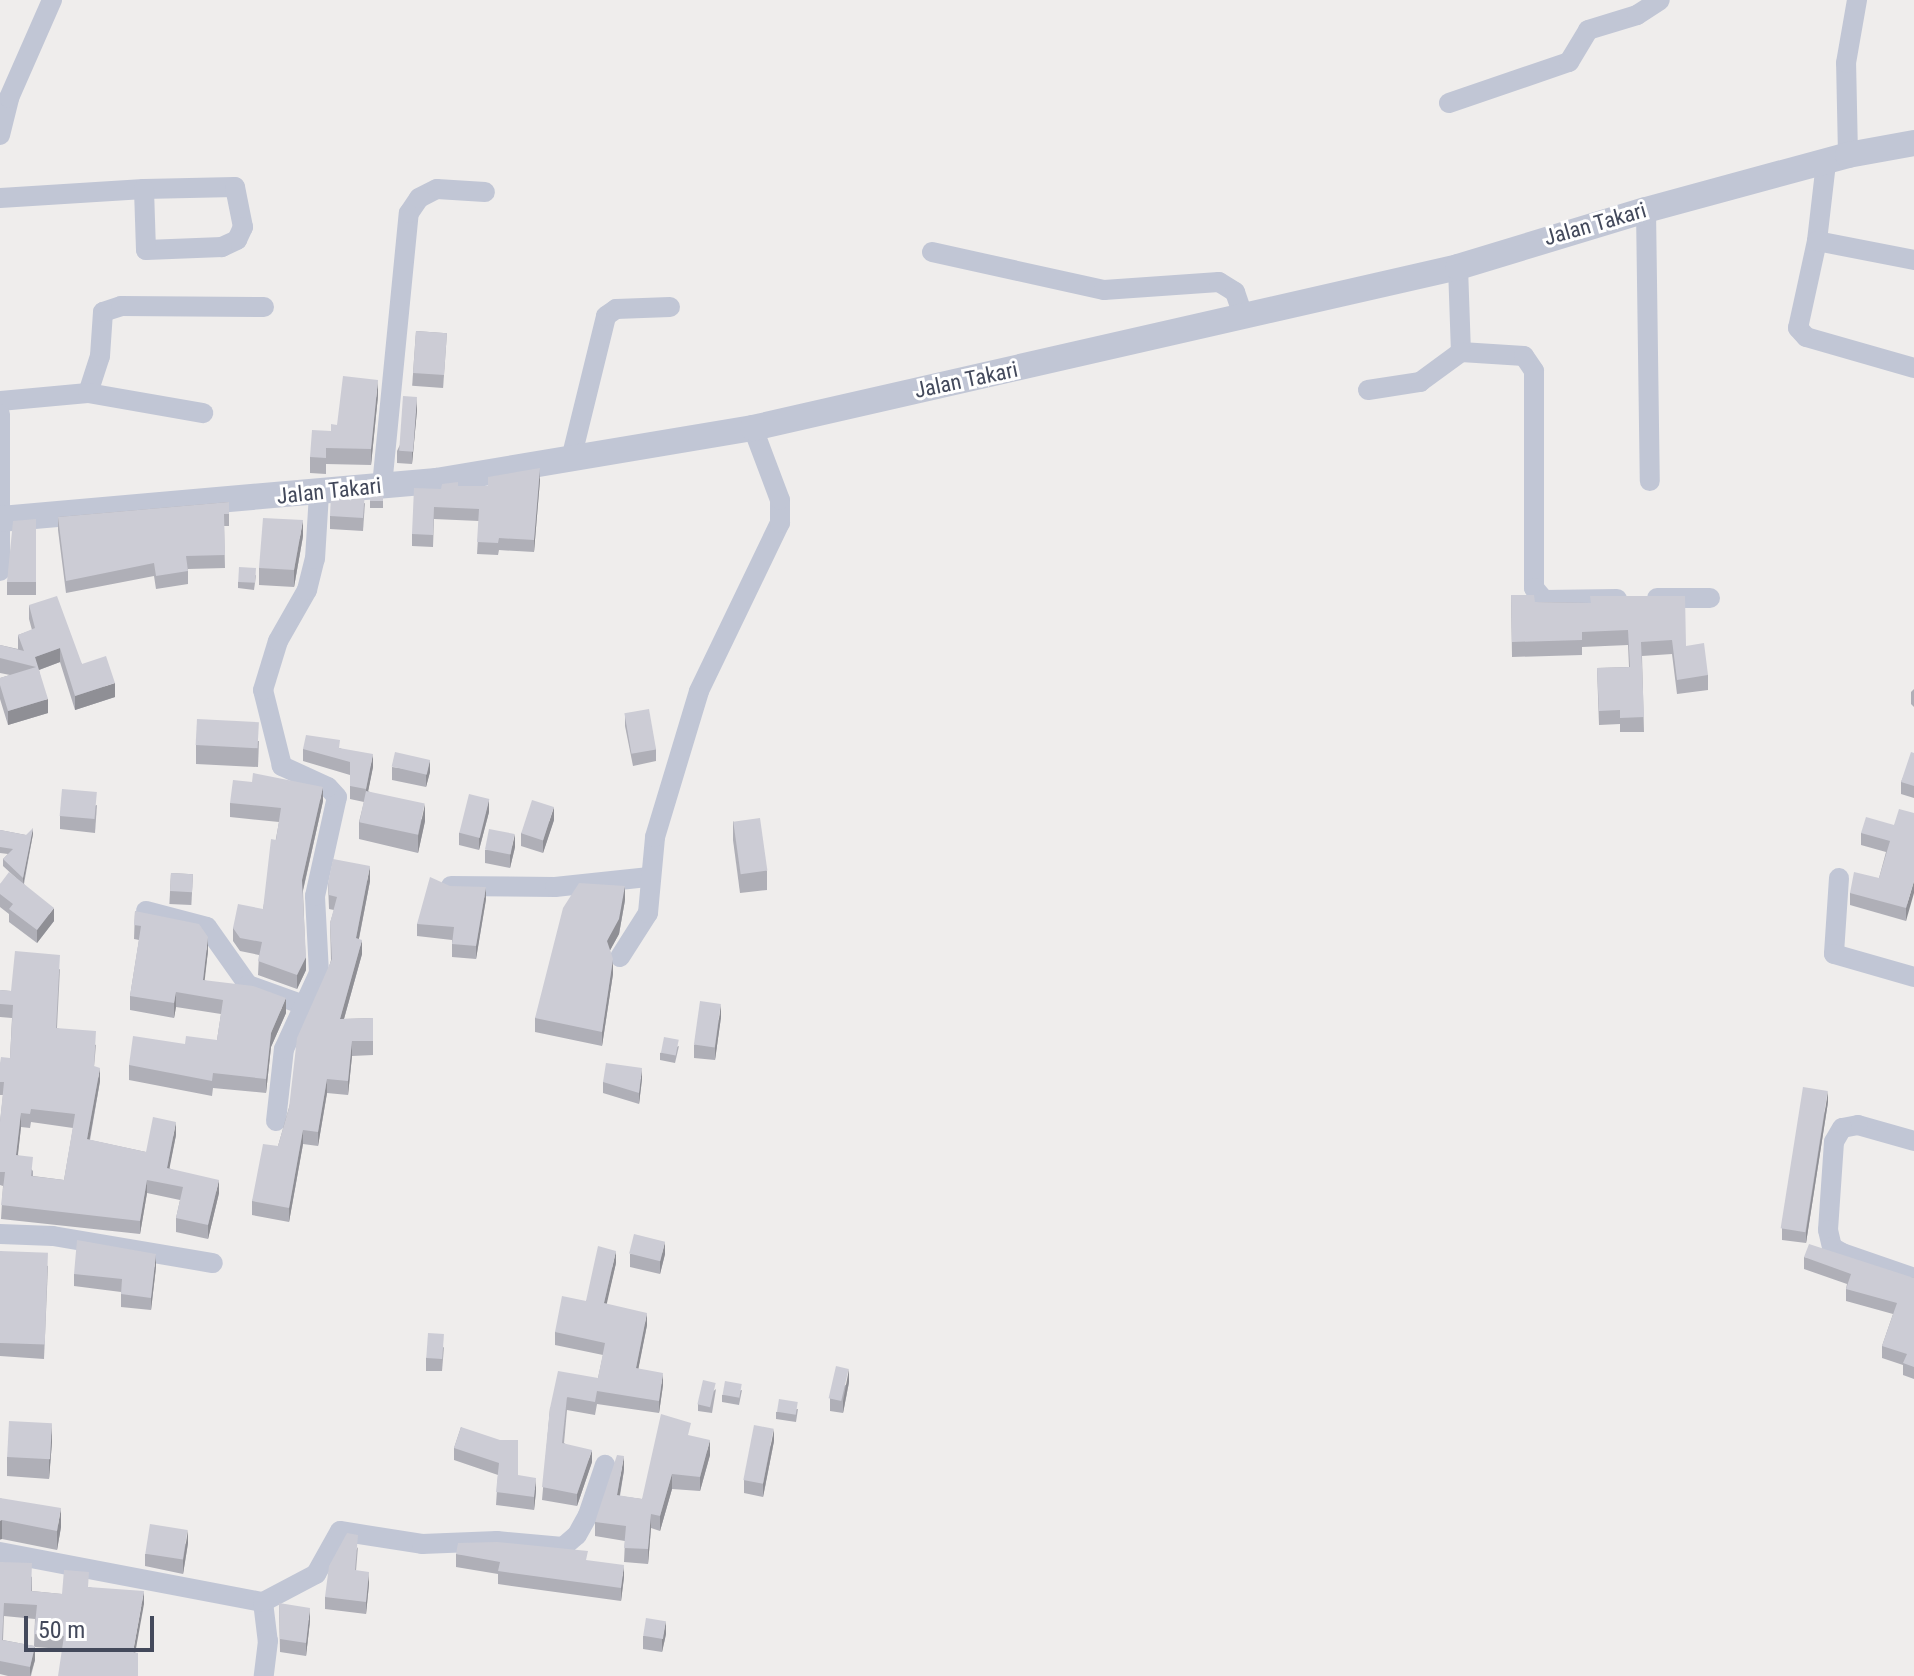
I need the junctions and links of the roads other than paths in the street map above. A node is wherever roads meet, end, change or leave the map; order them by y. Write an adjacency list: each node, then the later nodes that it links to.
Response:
1 (52, 0): 5 (street)
2 (1660, 0): 4 (street)
3 (1857, 0): 7 (street)
4 (1449, 103)
5 (0, 135)
6 (1914, 143): 7 (street, Jalan Takari)
7 (1837, 159): 11 (street, Jalan Takari); 12 (street)
8 (144, 189): 8 (street); 10 (street)
9 (485, 192): 30 (street)
10 (0, 198)
11 (1646, 210): 15 (street, Jalan Takari); 29 (street)
12 (1817, 241): 14 (street); 20 (street)
13 (932, 252): 18 (street)
14 (1914, 260)
15 (1458, 267): 18 (street, Jalan Takari); 19 (street)
16 (264, 307): 22 (street)
17 (670, 307): 28 (street)
18 (1243, 315): 26 (street, Jalan Takari)
19 (1461, 352): 21 (street); 34 (street)
20 (1914, 368)
21 (1368, 390)
22 (88, 393): 23 (street); 24 (street)
23 (0, 401)
24 (203, 413)
25 (0, 414): 27 (street)
26 (753, 428): 28 (street, Jalan Takari); 35 (street)
27 (1, 437): 32 (street)
28 (571, 459): 30 (street, Jalan Takari)
29 (1650, 481)
30 (382, 486): 31 (street, Jalan Takari)
31 (319, 493): 32 (street, Jalan Takari); 41 (street)
32 (1, 519): 33 (street)
33 (0, 571)
34 (1710, 598)
35 (649, 877): 37 (street); 39 (street)
36 (1839, 878): 40 (street)
37 (451, 886)
38 (146, 911): 41 (street)
39 (620, 957)
40 (1914, 977)
41 (304, 1005): 42 (street)
42 (276, 1121)
43 (1914, 1141): 46 (street)
44 (0, 1234): 45 (street)
45 (213, 1263)
46 (1914, 1278)
47 (605, 1465): 49 (street)
48 (0, 1552): 49 (street)
49 (263, 1602): 50 (street)
50 (264, 1676)

